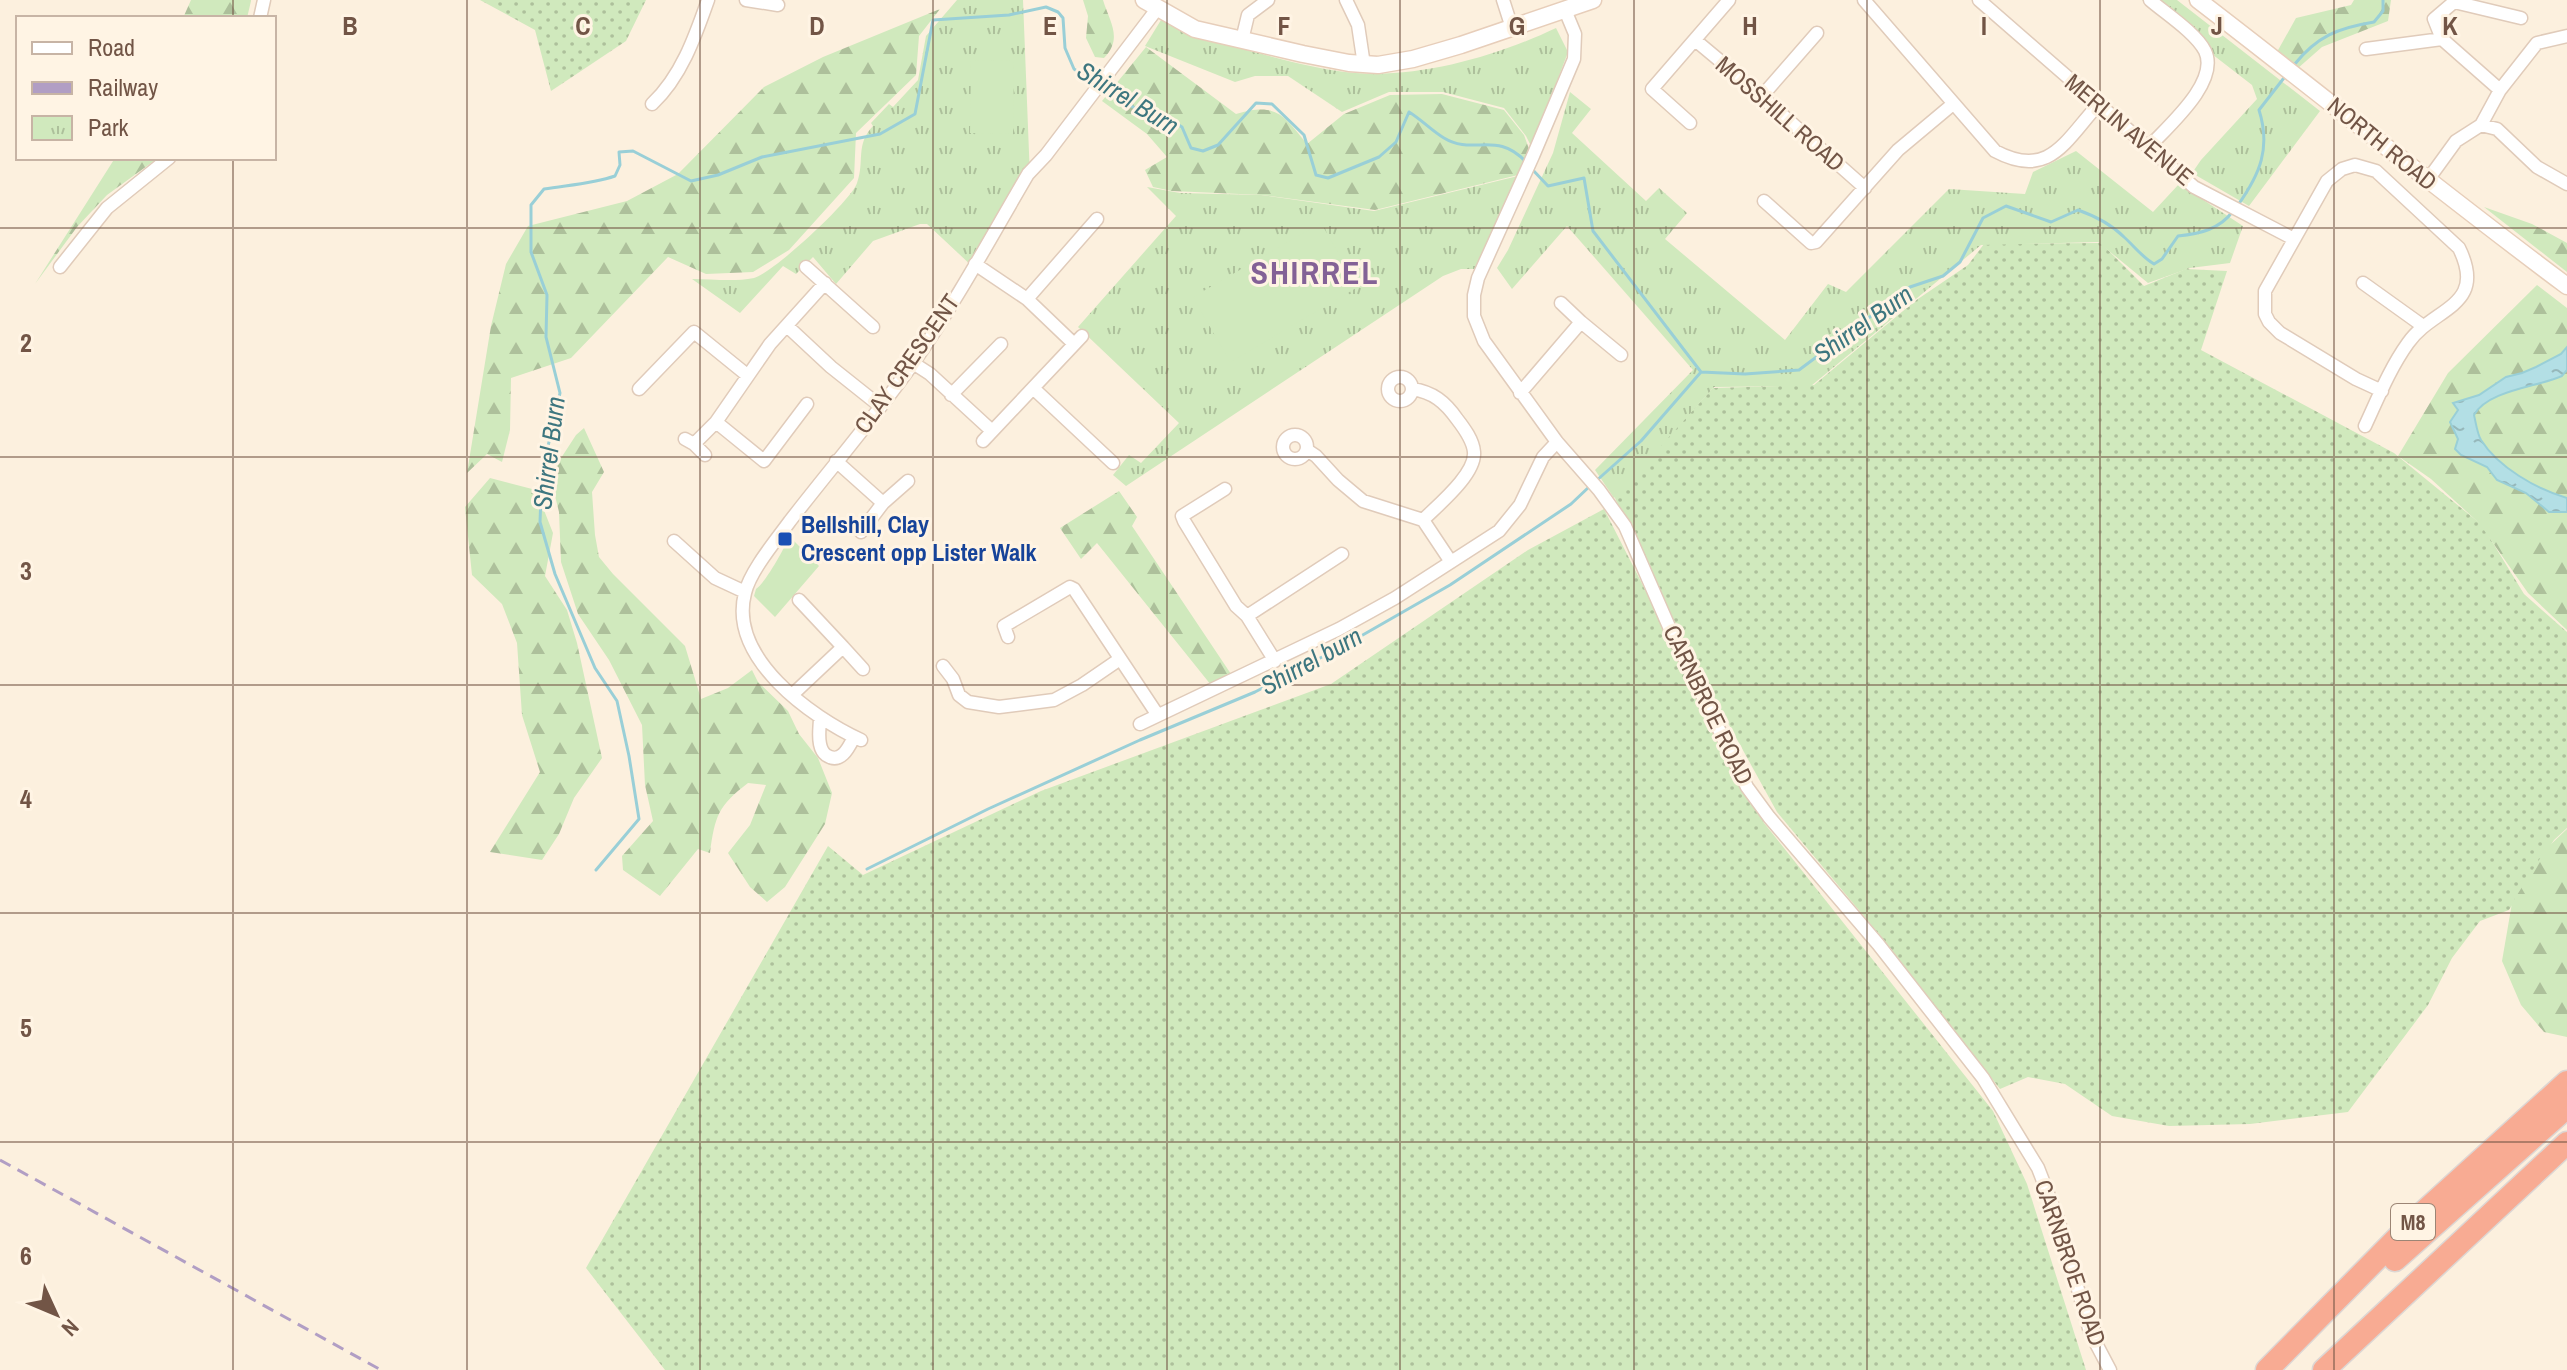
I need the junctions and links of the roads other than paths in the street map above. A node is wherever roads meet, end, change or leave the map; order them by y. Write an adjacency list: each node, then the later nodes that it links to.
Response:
1 (708, 0): 26 (street)
2 (746, 0): 13 (street)
3 (1268, 0): 20 (street)
4 (1346, 0): 23 (street)
5 (1503, 0): 16 (street)
6 (1593, 0): 14 (main road)
7 (1729, 0): 21 (street)
8 (1864, 0): 27 (street)
9 (1979, 0): 28 (street, MERLIN AVENUE)
10 (2198, 0): 34 (main road, NORTH ROAD)
11 (2156, 2): 31 (street)
12 (1150, 4): 20 (main road); 39 (street, CLAY CRESCENT)
13 (778, 5)
14 (1565, 10): 16 (main road); 59 (street, CARNBROE ROAD)
15 (2521, 18): 19 (street)
16 (1512, 28): 23 (main road)
17 (1817, 33): 25 (street)
18 (2567, 36): 24 (street)
19 (2442, 39): 22 (street); 24 (street)
20 (1242, 40): 23 (main road)
21 (1695, 40): 25 (street, MOSSHILL ROAD); 29 (street)
22 (2366, 49)
23 (1364, 65)
24 (2500, 90): 30 (street)
25 (1762, 96): 35 (street, MOSSHILL ROAD)
26 (652, 104)
27 (1953, 104): 28 (street); 35 (street)
28 (2098, 105): 31 (street, MERLIN AVENUE)
29 (1690, 123)
30 (2481, 125): 33 (street); 34 (street)
31 (2148, 148): 38 (street, MERLIN AVENUE)
32 (167, 160): 40 (street)
33 (2564, 178)
34 (2427, 181): 44 (main road, NORTH ROAD)
35 (1865, 188): 36 (street)
36 (1764, 201)
37 (1097, 219): 45 (street)
38 (2294, 239): 49 (street); 58 (street)
39 (975, 264): 45 (street); 53 (street, CLAY CRESCENT)
40 (60, 267)
41 (806, 267): 42 (street)
42 (825, 283): 48 (street); 50 (street)
43 (2363, 283): 49 (street)
44 (2567, 286)
45 (1027, 299): 55 (street)
46 (1561, 303): 47 (street)
47 (1581, 322): 52 (street); 59 (street)
48 (787, 326): 54 (street); 62 (street)
49 (2423, 326): 58 (street)
50 (873, 327)
51 (1001, 344): 60 (street)
52 (1621, 355)
53 (913, 363): 60 (street); 62 (street, CLAY CRESCENT)
54 (747, 375): 56 (street); 63 (street)
55 (1033, 388): 60 (street); 69 (street)
56 (639, 389)
57 (1412, 389): 73 (street)
58 (2382, 391): 64 (street)
59 (1520, 393): 65 (street, CARNBROE ROAD)
60 (951, 395)
61 (807, 404): 63 (street)
62 (880, 406): 68 (street, CLAY CRESCENT)
63 (716, 422): 67 (street)
64 (2365, 426)
65 (1557, 442): 77 (street); 94 (street, CARNBROE ROAD)
66 (1307, 450): 73 (street)
67 (705, 455)
68 (836, 461): 72 (street); 78 (street, CLAY CRESCENT)
69 (1113, 463)
70 (908, 481): 72 (street)
71 (1225, 489): 80 (street)
72 (883, 503): 74 (street)
73 (1423, 520): 77 (street)
74 (861, 532)
75 (674, 541): 78 (street)
76 (1342, 554): 80 (street)
77 (1451, 562): 84 (street)
78 (745, 592): 87 (street)
79 (799, 600): 82 (street)
80 (1247, 616): 84 (street)
81 (1008, 637): 83 (street)
82 (843, 647): 86 (street); 87 (street)
83 (1120, 659): 85 (street); 88 (street)
84 (1275, 661): 88 (street)
85 (943, 666)
86 (863, 669)
87 (792, 695): 89 (street)
88 (1157, 714): 90 (street)
89 (820, 717): 89 (street)
90 (1140, 724)
91 (2567, 1082): 95 (highway, M8)
92 (2567, 1107): 95 (highway, M8)
93 (2564, 1146): 96 (highway, M8)
94 (2110, 1370)
95 (2270, 1370)
96 (2324, 1370)

